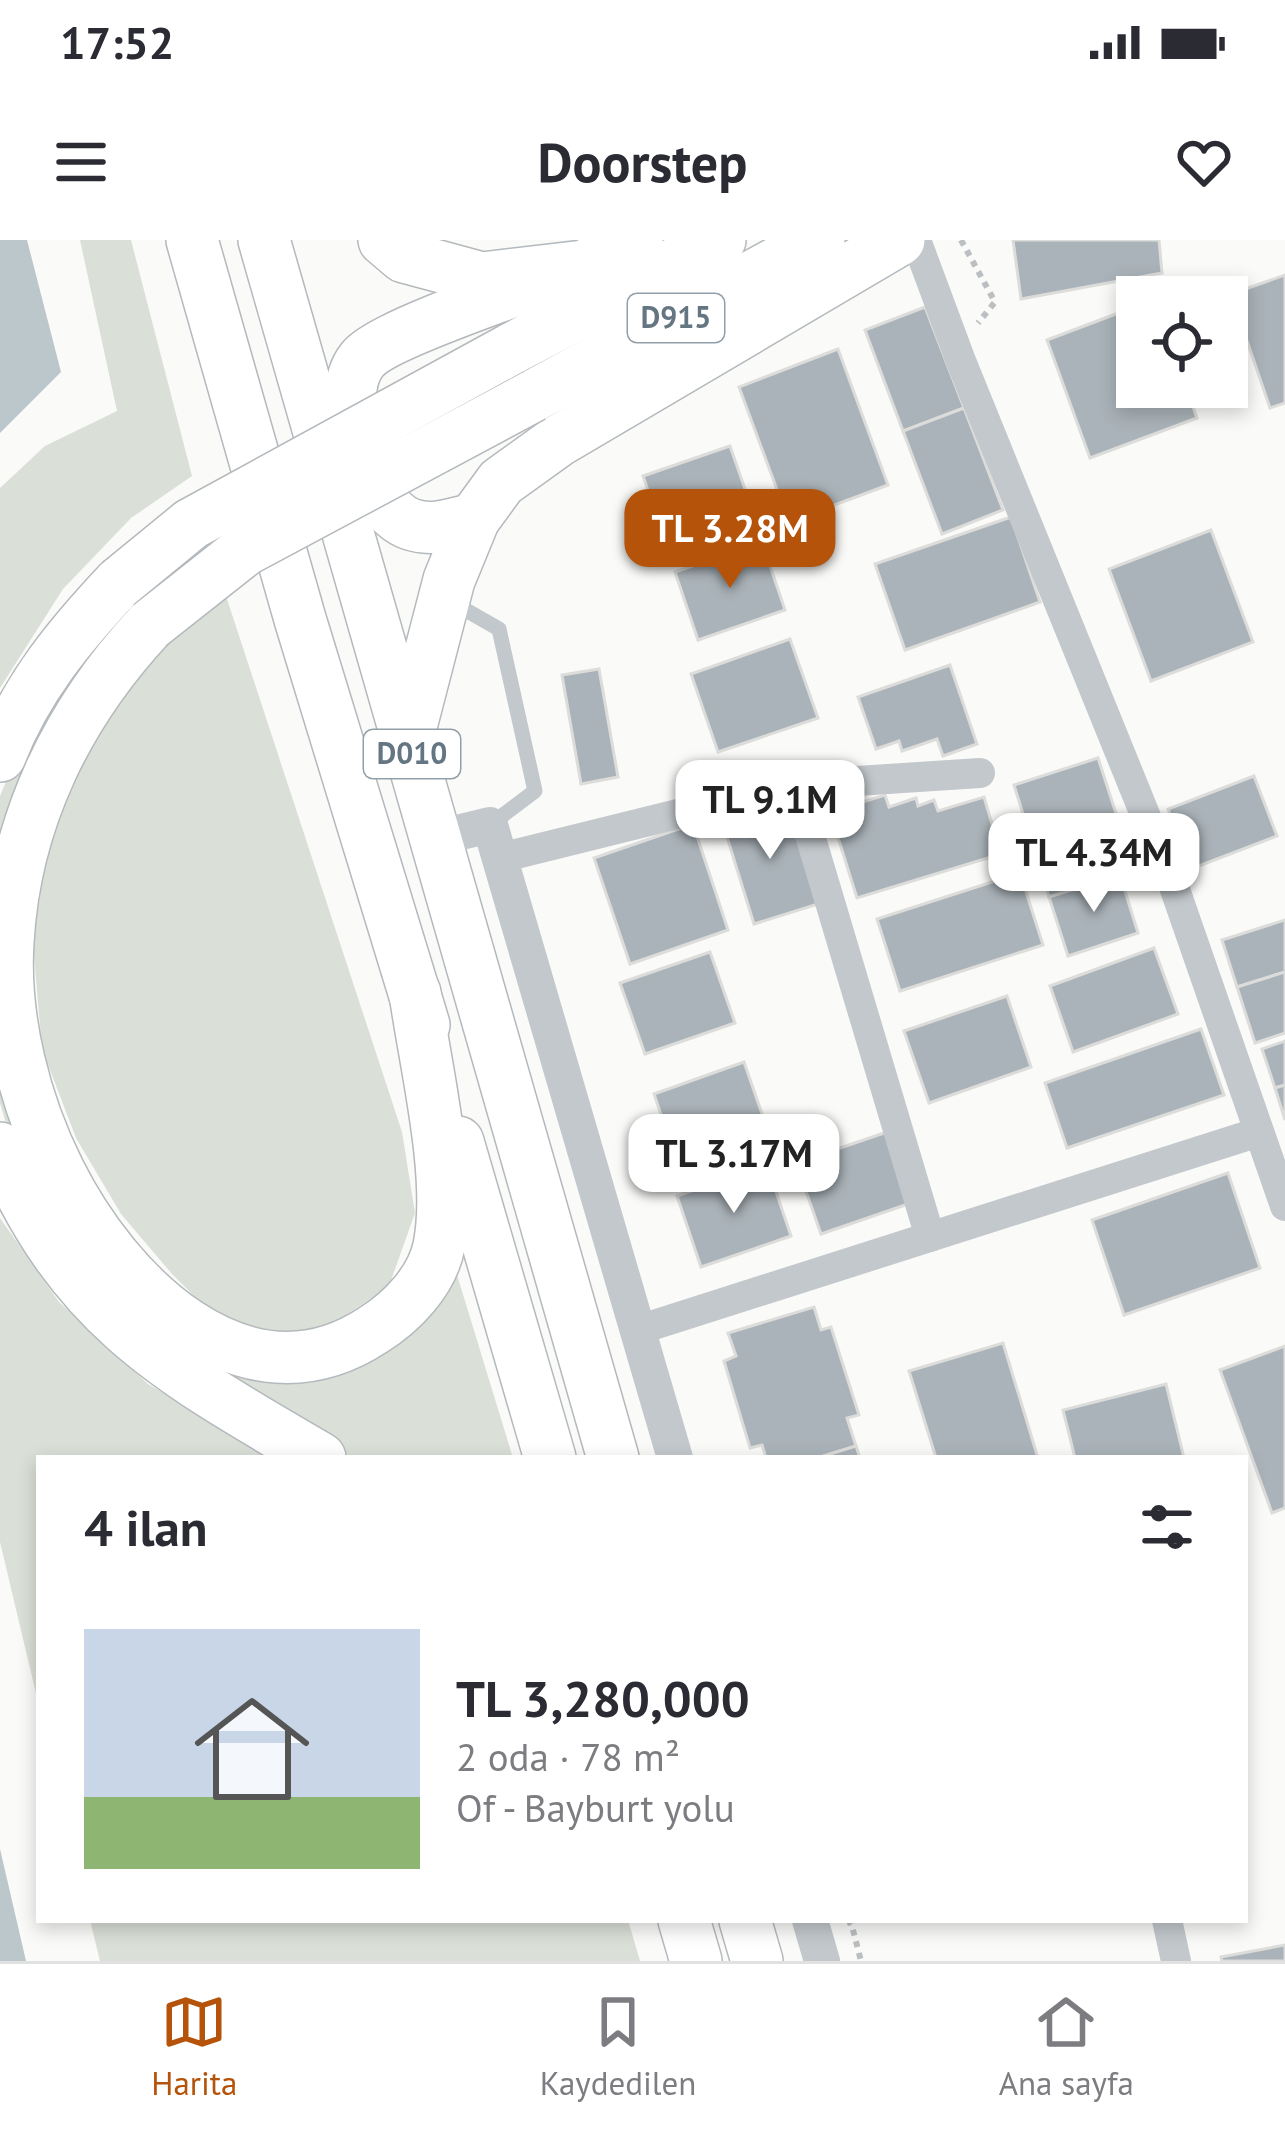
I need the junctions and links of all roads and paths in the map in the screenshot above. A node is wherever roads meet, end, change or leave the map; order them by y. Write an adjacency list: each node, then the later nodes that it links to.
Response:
1 (192, 240): 20 (highway, D010)
2 (264, 240): 14 (highway, D010)
3 (384, 240): 10 (highway)
4 (637, 240): 10 (highway)
5 (720, 240): 15 (highway, D915, bridge)
6 (819, 240): 20 (highway, D915, bridge)
7 (899, 240): 12 (highway)
8 (916, 240): 21 (street)
9 (962, 240): 11 (path)
10 (584, 266): 12 (highway)
11 (995, 302)
12 (474, 519): 13 (highway)
13 (444, 597): 14 (highway); 19 (lane)
14 (407, 738): 18 (highway, D010)
15 (0, 756)
16 (980, 772): 17 (street)
17 (794, 785): 19 (street); 24 (street)
18 (436, 838): 19 (street); 28 (highway, D010)
19 (495, 841): 25 (street)
20 (415, 993): 27 (highway, D010)
21 (1259, 1132): 23 (street); 24 (street)
22 (0, 1148): 26 (highway)
23 (1285, 1206)
24 (930, 1237): 25 (street)
25 (638, 1330): 29 (street)
26 (315, 1455)
27 (549, 1455)
28 (612, 1455)
29 (674, 1455)
30 (685, 1923): 35 (highway)
31 (746, 1923): 36 (highway)
32 (811, 1923): 37 (street)
33 (851, 1923): 38 (path)
34 (1168, 1923): 39 (street)
35 (696, 1961)
36 (757, 1961)
37 (822, 1961)
38 (861, 1961)
39 (1176, 1961)

